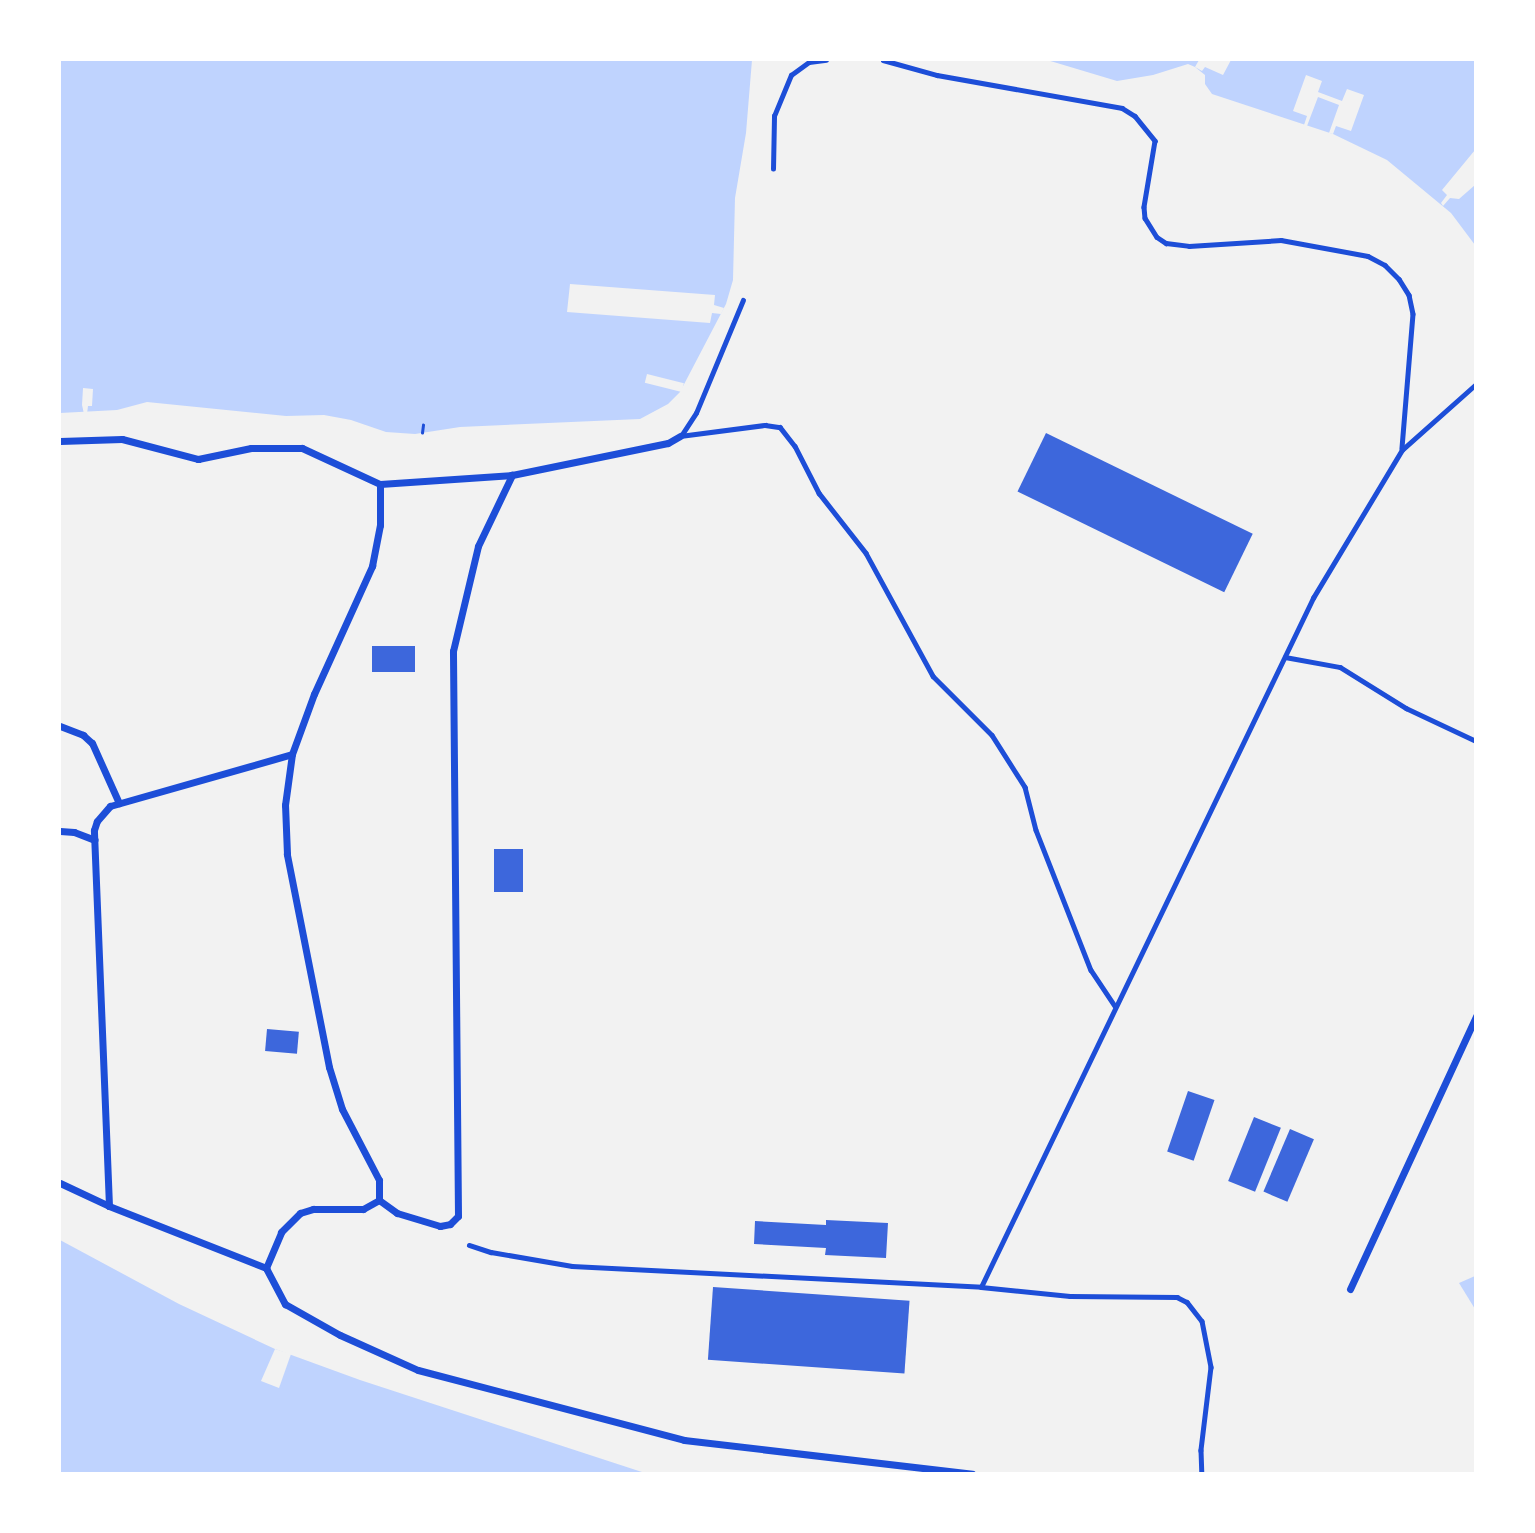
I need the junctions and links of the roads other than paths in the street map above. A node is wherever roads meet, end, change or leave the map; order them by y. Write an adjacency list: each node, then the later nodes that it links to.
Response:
1 (826, 60): 3 (lane)
2 (883, 60): 8 (lane)
3 (772, 169)
4 (743, 300): 6 (lane)
5 (1475, 384): 8 (lane)
6 (680, 436): 9 (street); 18 (lane)
7 (60, 441): 10 (street)
8 (1402, 450): 11 (lane)
9 (512, 475): 10 (street); 21 (street)
10 (380, 484): 14 (street)
11 (1285, 657): 13 (lane); 18 (lane)
12 (60, 726): 15 (street)
13 (1475, 741)
14 (292, 754): 15 (street); 21 (street)
15 (119, 803): 17 (street)
16 (60, 831): 17 (street)
17 (95, 840): 22 (street)
18 (1115, 1007): 25 (lane)
19 (1475, 1016): 26 (street)
20 (60, 1183): 22 (street)
21 (379, 1200): 24 (street)
22 (109, 1206): 24 (street)
23 (469, 1245): 25 (lane)
24 (266, 1268): 27 (street)
25 (981, 1287): 28 (lane)
26 (1350, 1289)
27 (972, 1474)
28 (1202, 1474)

